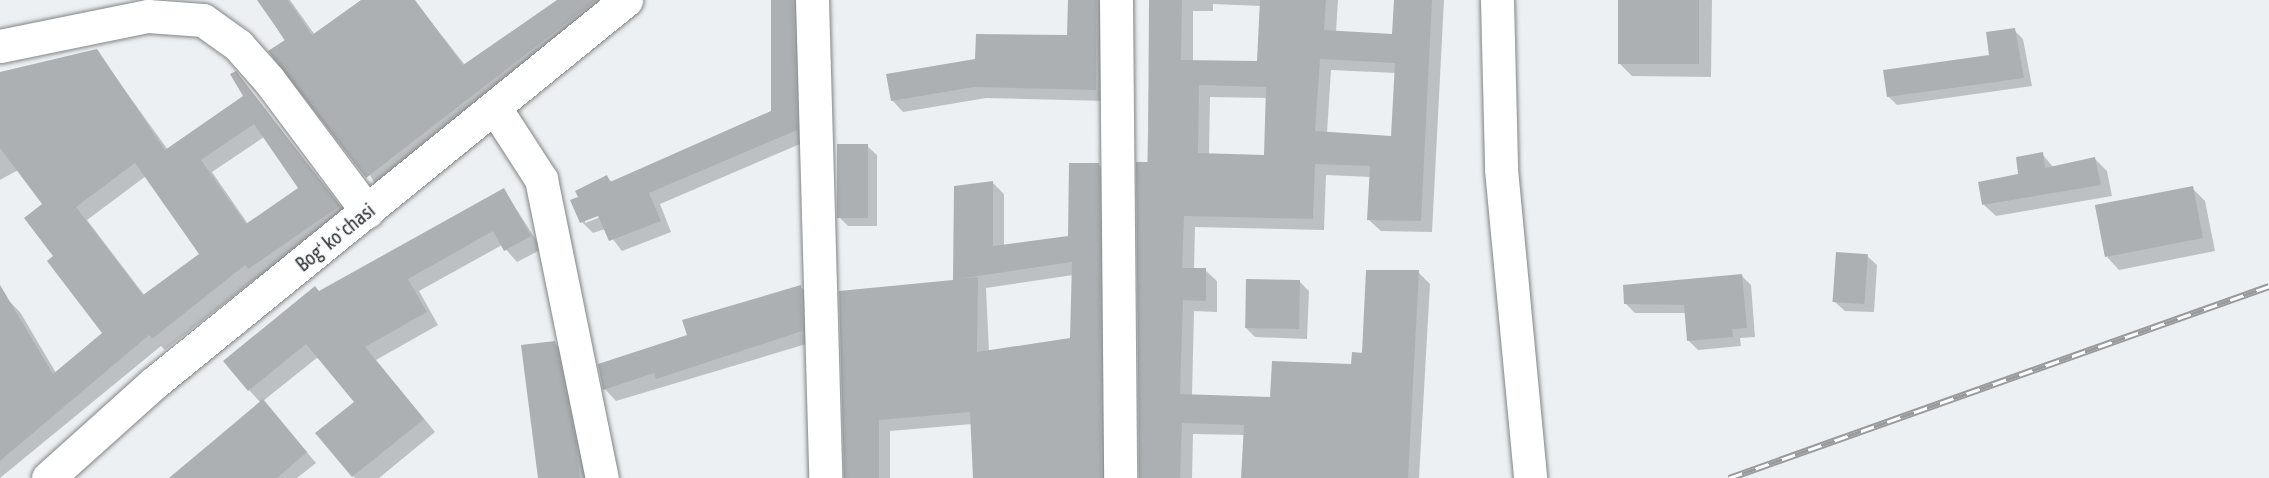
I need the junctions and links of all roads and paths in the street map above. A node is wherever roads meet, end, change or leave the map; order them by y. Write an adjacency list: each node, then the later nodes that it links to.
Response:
1 (626, 0): 6 (street, Bogʻ koʻchasi)
2 (812, 0): 10 (street)
3 (1116, 0): 11 (street)
4 (1497, 0): 12 (street)
5 (0, 46): 7 (street)
6 (495, 108): 7 (street, Bogʻ koʻchasi); 9 (street)
7 (367, 211): 8 (street, Bogʻ koʻchasi)
8 (48, 478)
9 (602, 478)
10 (825, 478)
11 (1120, 478)
12 (1530, 478)

